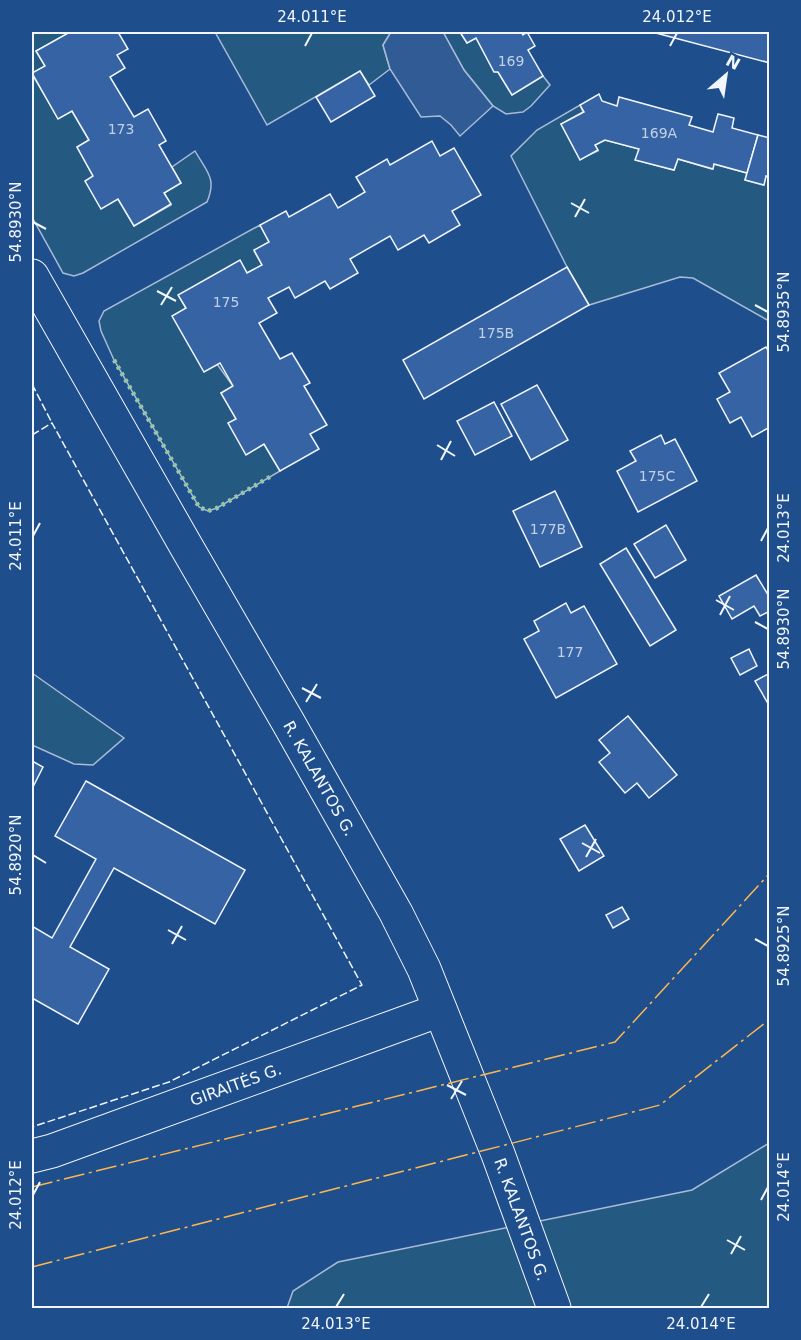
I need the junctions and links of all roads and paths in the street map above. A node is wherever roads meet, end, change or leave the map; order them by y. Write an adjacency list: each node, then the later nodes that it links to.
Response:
1 (32, 276): 2 (street, R. KALANTOS G.)
2 (440, 1010): 3 (street, GIRAITĖS G.); 4 (street, R. KALANTOS G.)
3 (32, 1156)
4 (554, 1308)

